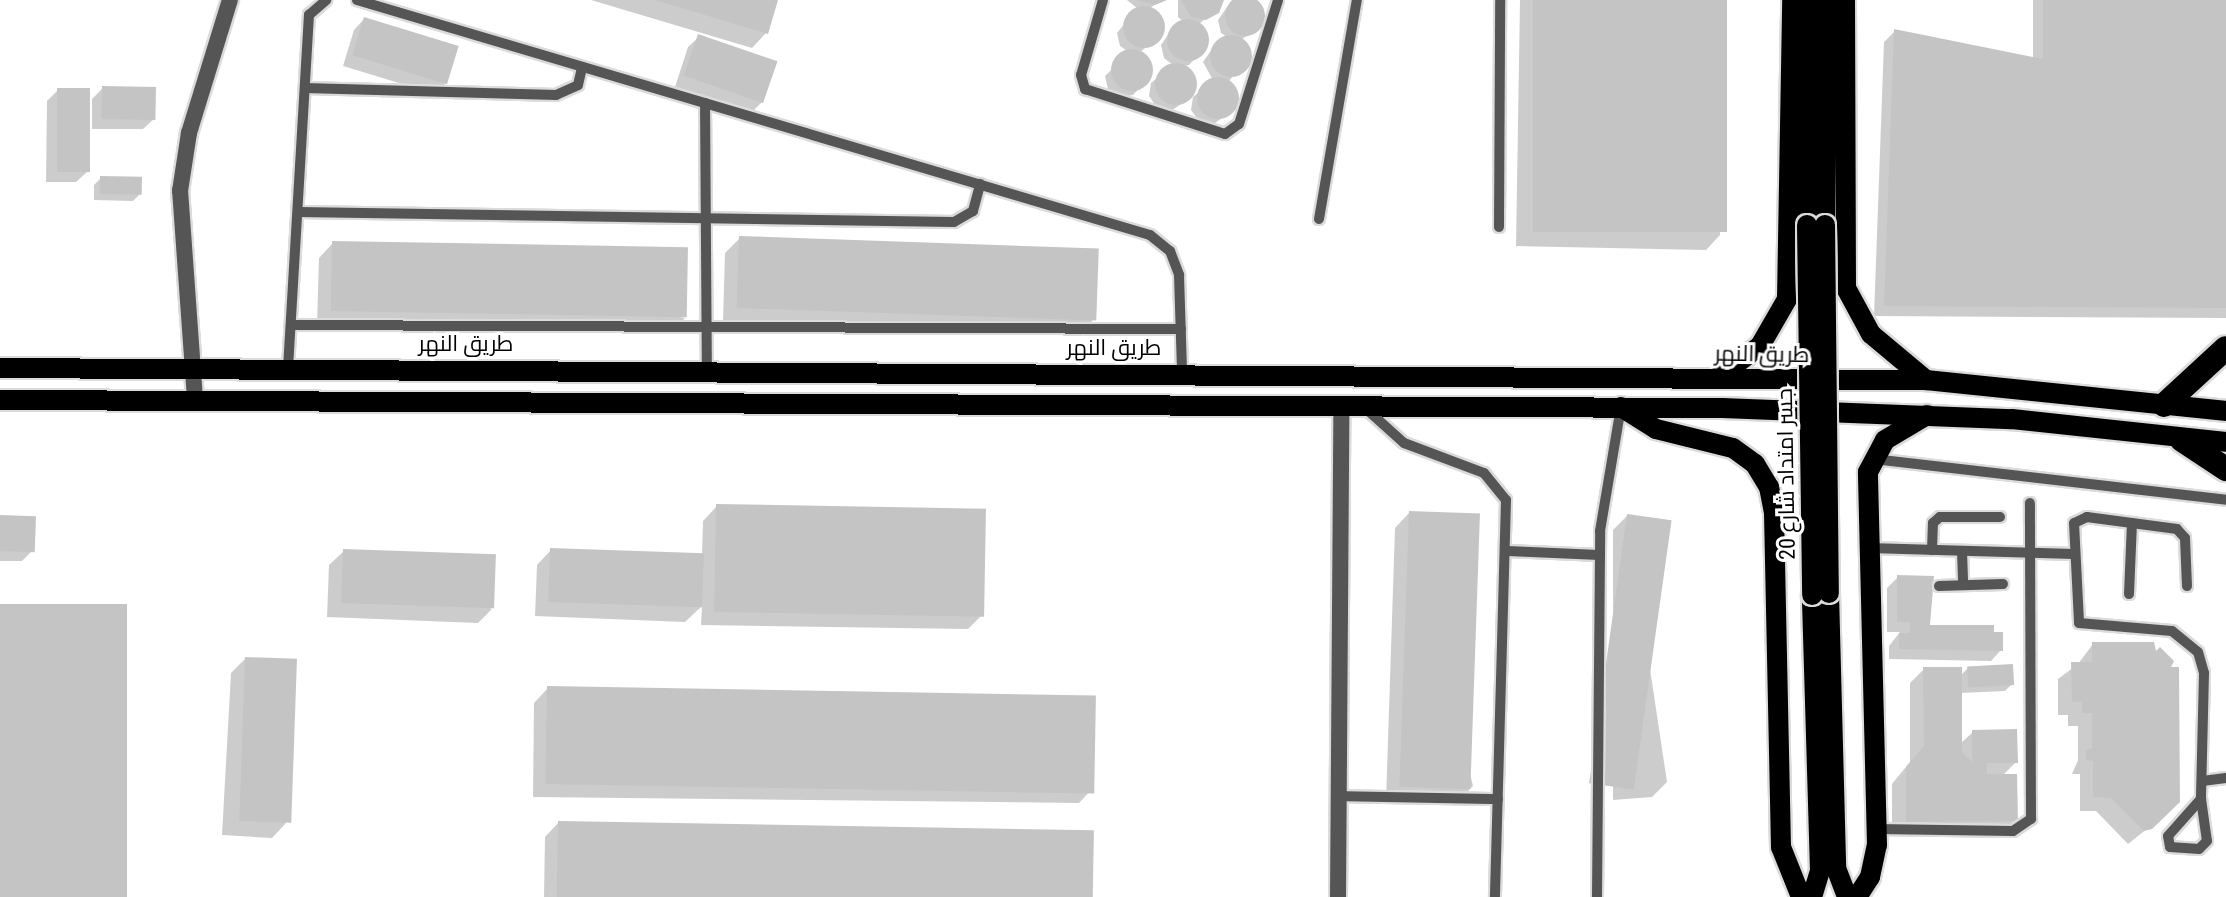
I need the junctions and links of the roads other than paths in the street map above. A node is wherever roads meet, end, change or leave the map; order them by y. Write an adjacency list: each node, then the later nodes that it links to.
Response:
1 (230, 0): 26 (street)
2 (326, 0): 13 (lane)
3 (357, 0): 12 (lane)
4 (1103, 0): 5 (lane)
5 (1278, 0)
6 (1357, 0): 18 (lane)
7 (1500, 0): 20 (lane)
8 (1792, 0): 30 (main road)
9 (1810, 0): 19 (main road, جسر امتداد شارع 20)
10 (1828, 0): 19 (main road, جسر امتداد شارع 20)
11 (1845, 0): 31 (main road)
12 (582, 67): 13 (lane); 14 (lane)
13 (305, 88): 16 (lane)
14 (705, 103): 15 (lane); 17 (lane)
15 (980, 184): 17 (lane); 23 (lane)
16 (298, 212): 17 (lane); 21 (lane)
17 (706, 218): 22 (lane)
18 (1319, 219)
19 (1816, 225): 59 (main road, جسر امتداد شارع 20, bridge)
20 (1499, 227)
21 (291, 325): 22 (lane); 27 (lane)
22 (707, 327): 23 (lane); 28 (lane)
23 (1181, 329): 29 (lane)
24 (2226, 348): 34 (highway)
25 (0, 368): 26 (main road, طريق النهر)
26 (192, 368): 27 (main road, طريق النهر); 32 (street)
27 (288, 368): 28 (main road, طريق النهر)
28 (707, 369): 29 (main road, طريق النهر)
29 (1182, 372): 30 (main road, طريق النهر)
30 (1718, 377): 31 (main road, طريق النهر)
31 (1926, 380): 34 (main road, طريق النهر)
32 (195, 399): 33 (main road); 35 (main road)
33 (0, 400)
34 (2164, 405): 38 (main road, طريق النهر)
35 (1341, 406): 36 (main road); 63 (street)
36 (1363, 406): 37 (main road); 50 (lane)
37 (1621, 407): 39 (main road); 54 (lane); 70 (main road)
38 (2226, 411)
39 (1929, 414): 40 (main road); 42 (main road)
40 (2182, 440): 41 (main road); 43 (highway)
41 (2226, 442)
42 (1872, 459): 44 (lane); 48 (main road)
43 (2226, 469)
44 (2226, 500)
45 (2030, 503): 52 (lane)
46 (2000, 517): 49 (lane)
47 (2132, 523): 53 (lane); 58 (lane); 60 (lane)
48 (1869, 548): 49 (lane); 66 (main road)
49 (1932, 550): 51 (lane)
50 (1507, 551): 54 (lane); 64 (lane)
51 (1962, 551): 52 (lane); 56 (lane)
52 (2030, 553): 53 (lane); 66 (lane)
53 (2074, 554): 62 (lane)
54 (1600, 555): 69 (lane)
55 (2003, 584): 56 (lane)
56 (1963, 585): 57 (lane)
57 (1939, 586)
58 (2187, 586)
59 (1820, 594): 71 (main road, جسر امتداد شارع 20); 72 (main road, جسر امتداد شارع 20)
60 (2129, 594)
61 (2226, 778): 62 (lane)
62 (2202, 781): 65 (lane)
63 (1338, 796): 64 (lane); 67 (street)
64 (1498, 799): 68 (lane)
65 (2201, 799): 65 (lane)
66 (1876, 829): 73 (main road)
67 (1338, 897)
68 (1495, 897)
69 (1597, 897)
70 (1801, 897)
71 (1812, 897)
72 (1847, 897)
73 (1857, 897)

